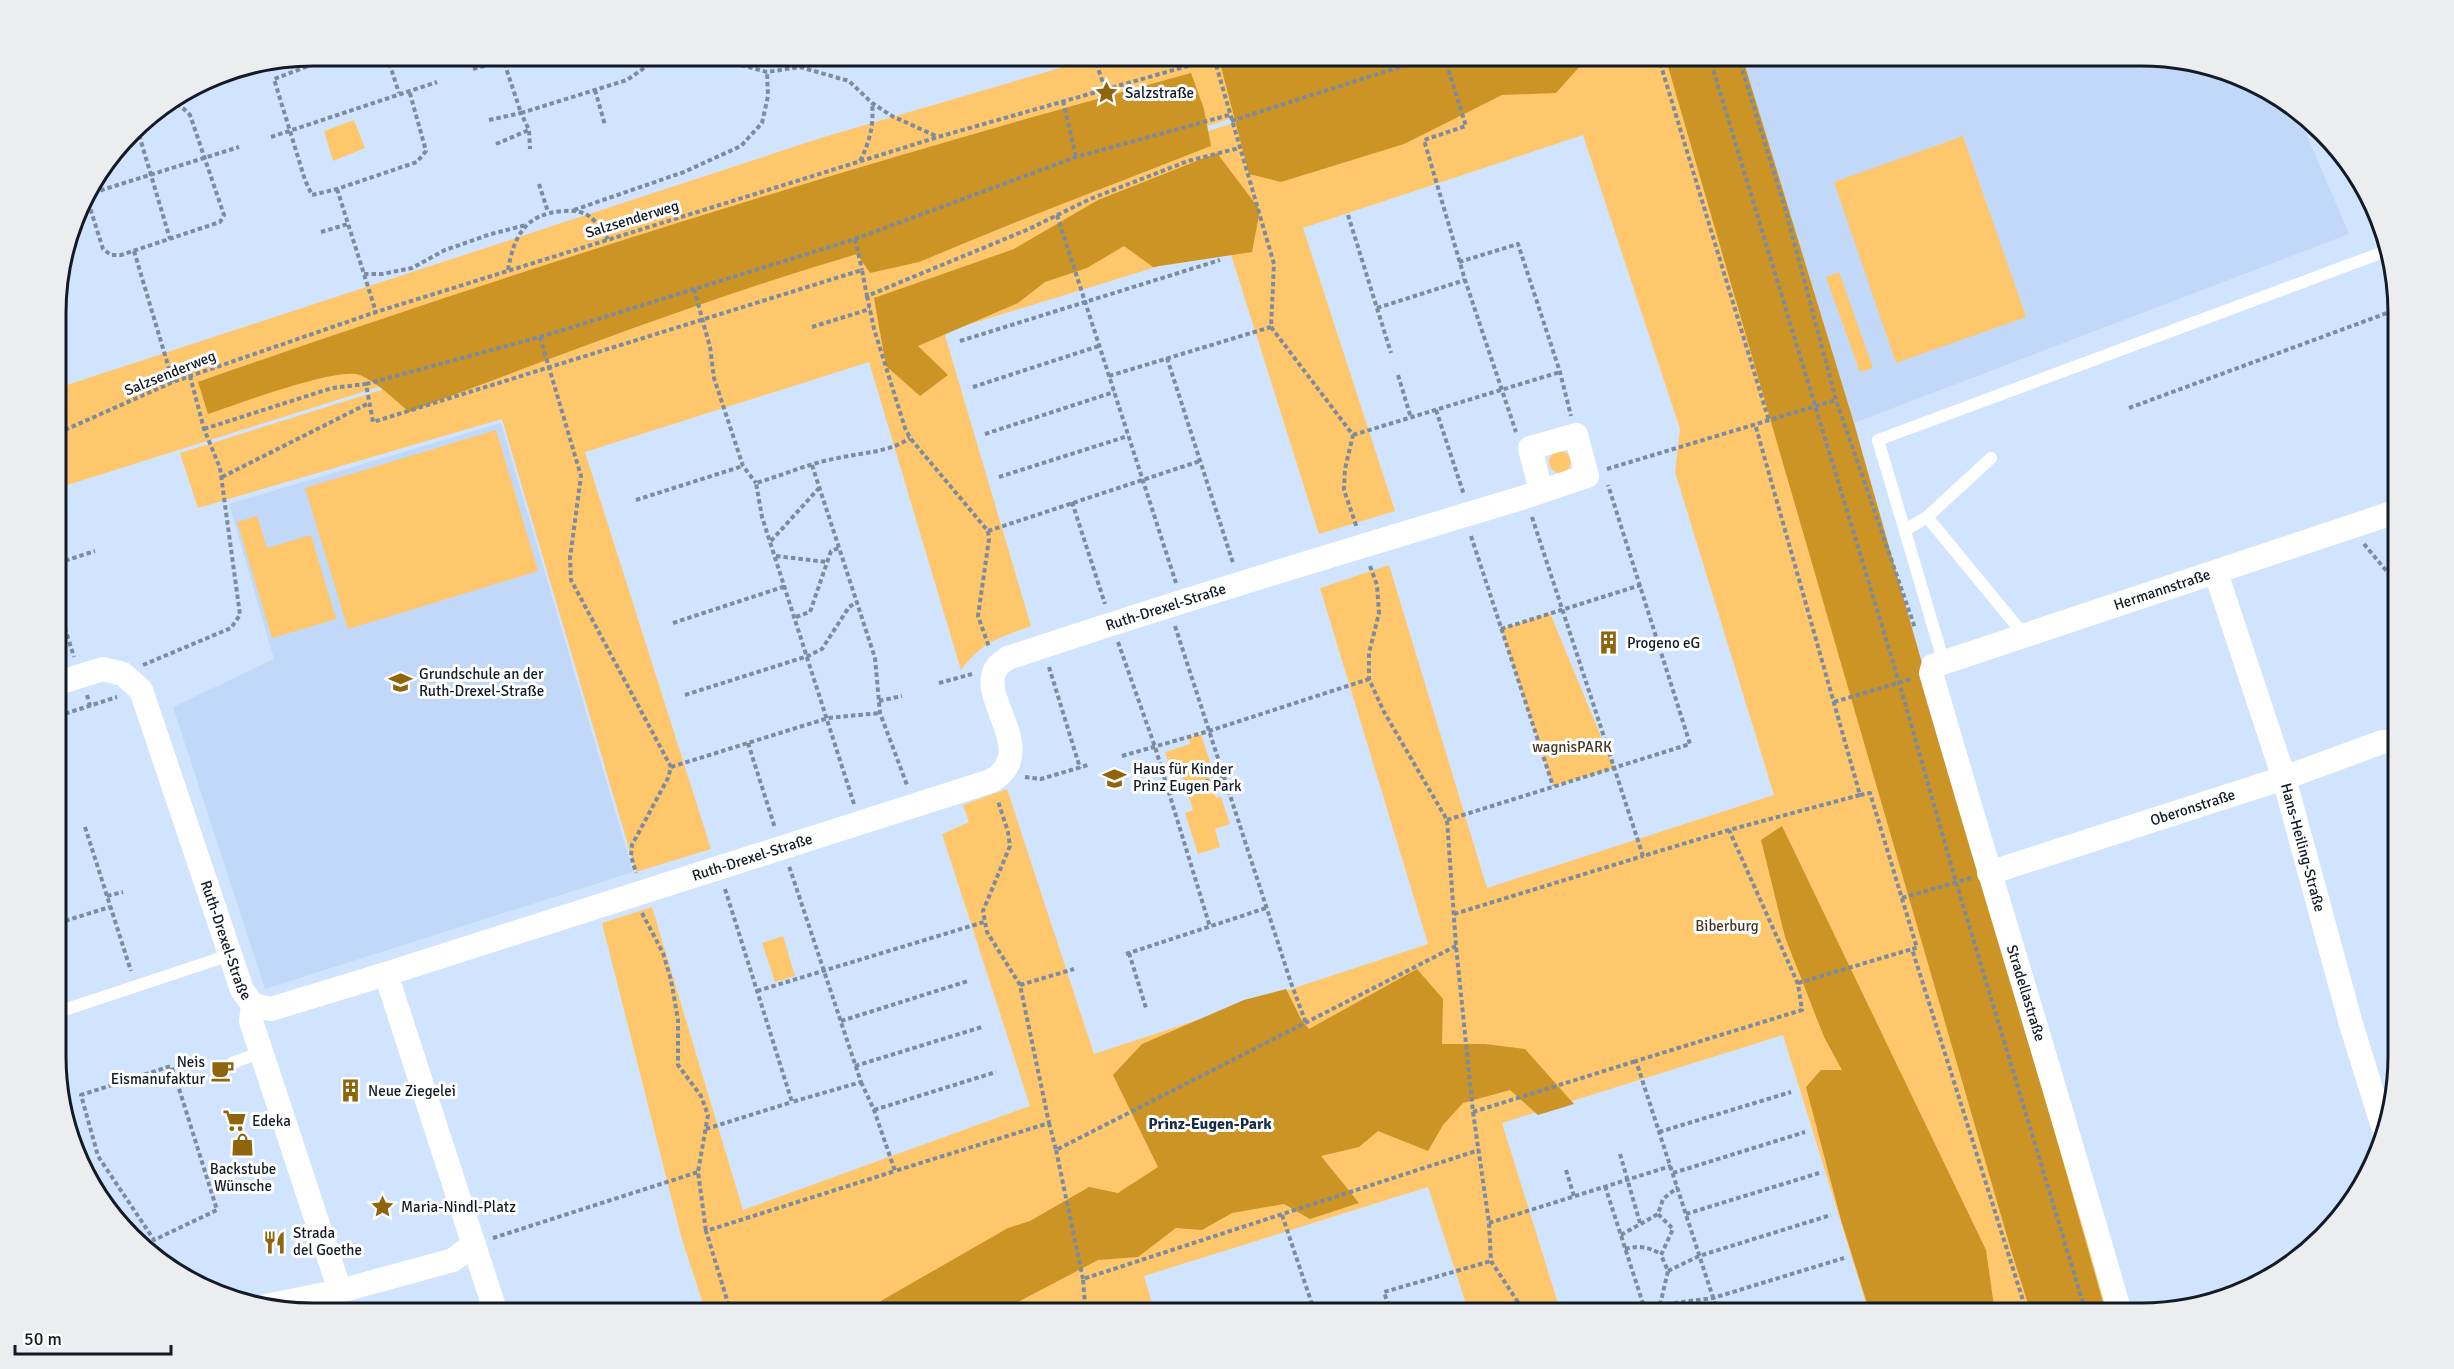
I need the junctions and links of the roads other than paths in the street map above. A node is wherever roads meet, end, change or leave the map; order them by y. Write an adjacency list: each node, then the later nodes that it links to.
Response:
1 (2381, 253): 6 (lane)
2 (1991, 458): 5 (lane)
3 (1533, 494): 3 (street, Ruth-Drexel-Straße); 15 (street, Ruth-Drexel-Straße)
4 (2388, 514): 7 (street, Hermannstraße)
5 (1927, 517): 6 (lane); 8 (lane)
6 (1905, 530): 9 (lane)
7 (2216, 573): 8 (street, Hermannstraße); 12 (street, Hans-Heiling-Straße)
8 (2025, 636): 9 (street, Hermannstraße)
9 (1936, 667): 13 (street, Stradellastraße)
10 (69, 679): 14 (street, Ruth-Drexel-Straße)
11 (2388, 742): 12 (street, Oberonstraße)
12 (2284, 778): 13 (street, Oberonstraße); 20 (street, Hans-Heiling-Straße)
13 (1989, 873): 25 (street, Stradellastraße)
14 (230, 955): 16 (street, Ruth-Drexel-Straße); 17 (lane)
15 (386, 974): 16 (street, Ruth-Drexel-Straße); 21 (street)
16 (253, 1005): 18 (street)
17 (66, 1009)
18 (262, 1052): 19 (lane); 22 (street)
19 (232, 1063)
20 (2380, 1118)
21 (474, 1244): 22 (street); 24 (street)
22 (340, 1291): 23 (street)
23 (288, 1301)
24 (493, 1303)
25 (2117, 1303)

